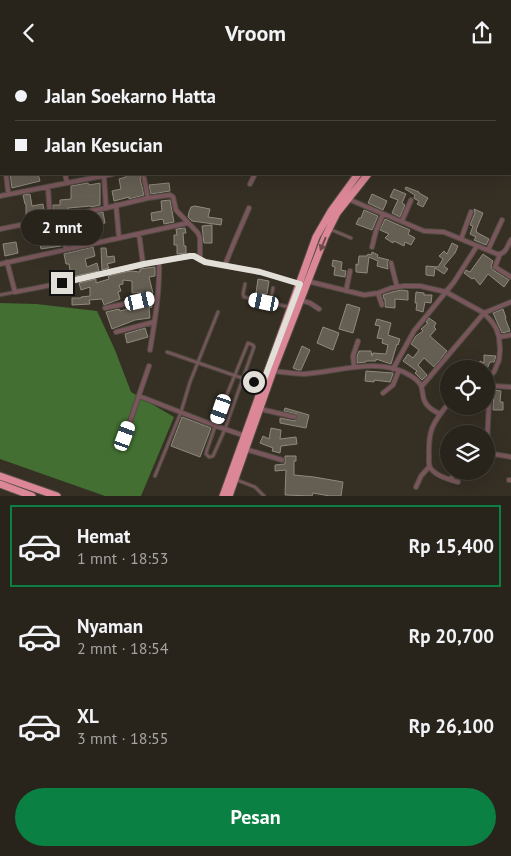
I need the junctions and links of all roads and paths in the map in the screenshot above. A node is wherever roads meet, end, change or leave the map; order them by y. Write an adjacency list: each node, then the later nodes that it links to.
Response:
1 (6, 175): 11 (street)
2 (66, 175): 8 (street)
3 (104, 175): 8 (street); 17 (street)
4 (254, 175): 9 (street)
5 (357, 175): 47 (highway)
6 (367, 175): 14 (highway)
7 (144, 178): 13 (street)
8 (66, 183): 10 (street)
9 (250, 184)
10 (48, 187): 12 (street); 22 (street)
11 (8, 191)
12 (0, 195)
13 (148, 198): 16 (street); 25 (street)
14 (348, 199): 20 (street); 27 (highway)
15 (411, 200): 24 (street)
16 (116, 205): 17 (street); 29 (street)
17 (106, 208): 21 (street)
18 (249, 208): 44 (street)
19 (471, 212): 31 (street)
20 (383, 214): 24 (street); 34 (street)
21 (58, 217): 22 (street); 35 (street)
22 (50, 219): 26 (street)
23 (502, 220): 36 (street)
24 (402, 221): 31 (street)
25 (188, 223): 28 (street); 38 (street)
26 (0, 229)
27 (330, 229): 30 (lane); 47 (highway, one-way to 47)
28 (139, 234): 29 (street); 43 (street)
29 (120, 238): 35 (street)
30 (350, 238)
31 (462, 239): 33 (street)
32 (511, 239): 37 (street)
33 (476, 246): 36 (street); 53 (street)
34 (372, 247)
35 (66, 249): 40 (street)
36 (488, 250): 37 (street)
37 (500, 254): 46 (street)
38 (200, 260): 39 (street); 44 (street)
39 (159, 261): 43 (street); 56 (street)
40 (7, 262): 41 (street); 52 (street)
41 (0, 263)
42 (391, 263): 49 (street)
43 (144, 264): 52 (street)
44 (225, 265): 47 (street)
45 (350, 271): 51 (street)
46 (511, 277)
47 (304, 283): 51 (street); 57 (highway); 62 (highway)
48 (245, 284): 59 (lane)
49 (397, 287): 53 (street); 54 (street)
50 (273, 288): 59 (lane)
51 (346, 291): 54 (street)
52 (15, 292): 55 (lane)
53 (446, 292): 65 (street); 76 (street)
54 (378, 293): 60 (street)
55 (0, 295)
56 (157, 297): 61 (street); 66 (street)
57 (300, 300): 63 (street); 78 (highway)
58 (511, 301): 65 (street)
59 (270, 303): 62 (lane)
60 (382, 305)
61 (106, 308)
62 (291, 308): 82 (highway)
63 (319, 309)
64 (218, 312): 73 (lane)
65 (484, 313): 69 (street); 83 (street)
66 (154, 322): 67 (street); 71 (street)
67 (116, 332)
68 (511, 335): 69 (street)
69 (499, 337): 77 (street)
70 (358, 341): 75 (street)
71 (150, 350)
72 (167, 352): 73 (lane)
73 (198, 362): 80 (lane); 89 (lane)
74 (149, 366): 87 (street)
75 (354, 367): 76 (street); 78 (street)
76 (393, 369): 79 (street)
77 (495, 370)
78 (273, 371): 88 (highway)
79 (398, 371): 83 (street); 86 (street)
80 (235, 375): 81 (lane); 81 (lane); 92 (lane)
81 (243, 378): 82 (lane); 93 (lane)
82 (262, 385): 95 (highway)
83 (422, 385): 90 (street)
84 (495, 386): 85 (street)
85 (511, 387)
86 (383, 393)
87 (139, 397): 89 (street); 94 (street)
88 (260, 409): 91 (street); 96 (highway)
89 (181, 412): 92 (street); 103 (lane)
90 (440, 414): 100 (street)
91 (295, 417)
92 (216, 426): 93 (street); 93 (lane)
93 (225, 429): 95 (street)
94 (125, 436)
95 (245, 436): 112 (highway)
96 (245, 449): 99 (street); 104 (highway)
97 (495, 454): 98 (street)
98 (511, 457)
99 (282, 460)
100 (429, 467): 101 (street); 108 (street)
101 (440, 475)
102 (0, 476): 111 (highway)
103 (154, 476)
104 (235, 479): 109 (lane); 113 (highway)
105 (453, 480): 106 (street)
106 (458, 482)
107 (0, 484): 110 (highway)
108 (416, 487)
109 (258, 490): 114 (lane); 115 (lane)
110 (32, 496)
111 (56, 496)
112 (223, 496)
113 (229, 496)
114 (256, 496)
115 (264, 496)

